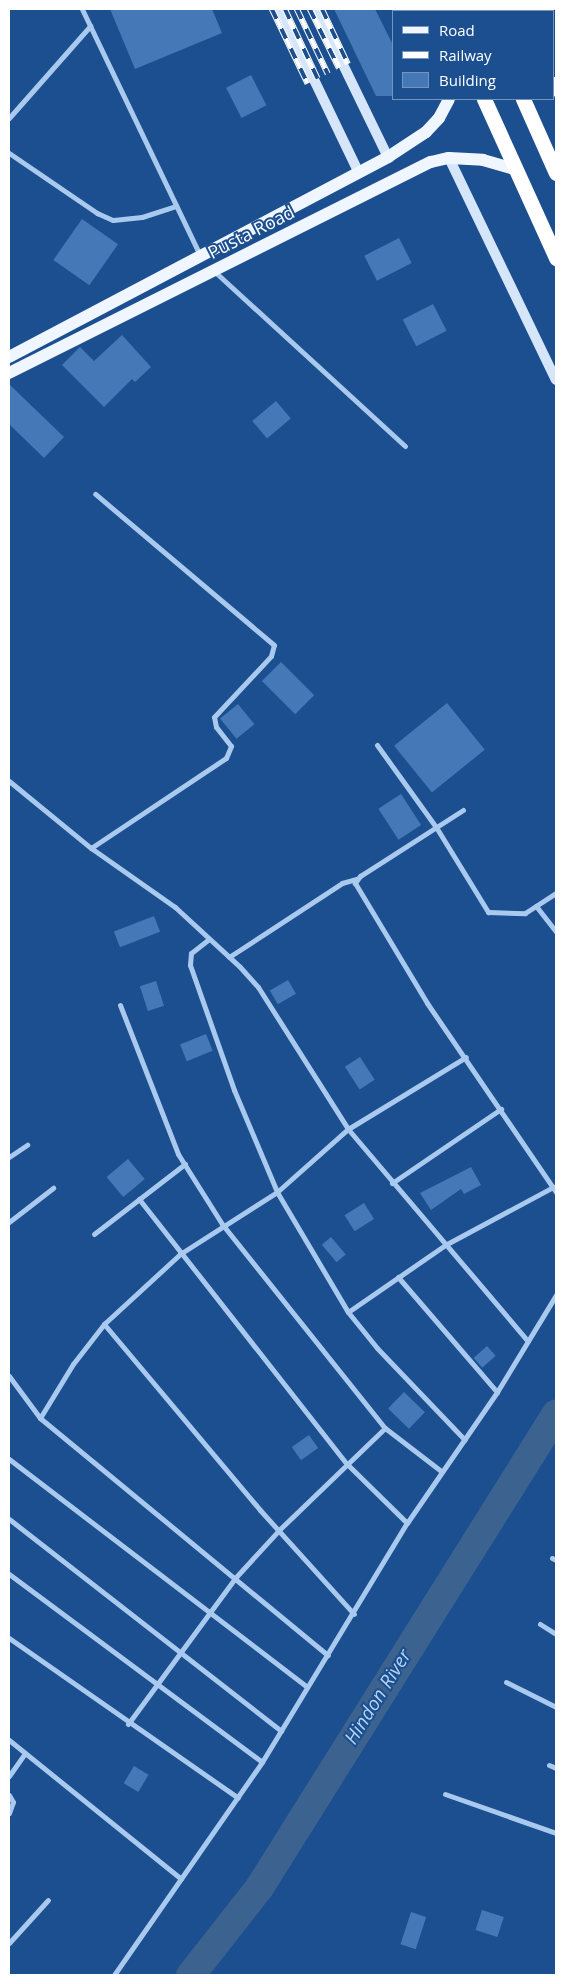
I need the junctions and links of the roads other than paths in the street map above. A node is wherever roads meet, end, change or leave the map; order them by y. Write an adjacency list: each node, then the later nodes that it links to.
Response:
1 (82, 9): 4 (street)
2 (280, 9): 13 (street)
3 (316, 9): 10 (street)
4 (90, 26): 8 (street); 15 (street)
5 (449, 100): 10 (main road, Pusta Road)
6 (485, 100): 12 (highway)
7 (523, 100): 14 (highway)
8 (9, 118)
9 (9, 153): 15 (street)
10 (388, 157): 13 (main road, Pusta Road)
11 (448, 158): 12 (main road, Pusta Road); 18 (main road, Pusta Road); 21 (street)
12 (517, 170): 17 (highway)
13 (358, 173): 16 (main road, Pusta Road)
14 (556, 173)
15 (176, 206): 16 (street)
16 (200, 255): 19 (main road, Pusta Road)
17 (556, 258)
18 (213, 270): 20 (main road, Pusta Road); 22 (street)
19 (9, 357)
20 (9, 373)
21 (556, 380)
22 (405, 446)
23 (95, 494): 28 (street)
24 (378, 745): 27 (street)
25 (9, 781): 28 (street)
26 (463, 810): 27 (street)
27 (436, 826): 29 (street); 31 (street)
28 (91, 848): 33 (street)
29 (356, 879): 34 (street); 36 (street)
30 (556, 894): 31 (street)
31 (536, 906): 32 (street)
32 (556, 932)
33 (209, 939): 34 (street); 45 (street)
34 (229, 956): 38 (street)
35 (120, 1005): 41 (street)
36 (466, 1057): 37 (street); 38 (street)
37 (501, 1109): 42 (street); 44 (street)
38 (348, 1128): 42 (street); 45 (street)
39 (27, 1145): 40 (street)
40 (9, 1157)
41 (185, 1164): 46 (street); 48 (street)
42 (392, 1183): 50 (street)
43 (53, 1188): 47 (street)
44 (555, 1189): 50 (street)
45 (277, 1192): 48 (street); 54 (street)
46 (139, 1200): 49 (street); 51 (street)
47 (9, 1222)
48 (222, 1224): 51 (street); 60 (street)
49 (94, 1234)
50 (445, 1245): 52 (street); 56 (street)
51 (180, 1254): 55 (street); 63 (street)
52 (398, 1278): 54 (street); 58 (street)
53 (556, 1295): 56 (street)
54 (348, 1312): 61 (street)
55 (104, 1324): 59 (street); 67 (street)
56 (528, 1341): 58 (street)
57 (9, 1376): 59 (street)
58 (497, 1392): 61 (street)
59 (40, 1418): 69 (street)
60 (384, 1428): 63 (street); 64 (street)
61 (465, 1440): 64 (street)
62 (9, 1460): 71 (street)
63 (347, 1464): 66 (street); 67 (street)
64 (440, 1471): 66 (street)
65 (9, 1519): 75 (street)
66 (408, 1523): 70 (street)
67 (279, 1530): 69 (street); 70 (street)
68 (9, 1574): 78 (street)
69 (236, 1577): 71 (street); 76 (street)
70 (354, 1614): 76 (street)
71 (210, 1616): 75 (street); 79 (street)
72 (540, 1624): 73 (street)
73 (556, 1634)
74 (9, 1638): 81 (street)
75 (179, 1654): 78 (street); 82 (street)
76 (328, 1655): 79 (street)
77 (506, 1682): 80 (street)
78 (156, 1684): 81 (street); 85 (street)
79 (307, 1688): 82 (street)
80 (556, 1707)
81 (128, 1724): 91 (street)
82 (281, 1732): 85 (street)
83 (9, 1740): 84 (street)
84 (25, 1754): 88 (street); 94 (street)
85 (262, 1762): 91 (street)
86 (549, 1765): 87 (street)
87 (556, 1768)
88 (9, 1776)
89 (445, 1794): 93 (street)
90 (9, 1795): 92 (street)
91 (238, 1798): 94 (street)
92 (9, 1813)
93 (556, 1833)
94 (181, 1879): 97 (street)
95 (48, 1900): 96 (street)
96 (9, 1943)
97 (114, 1975)

